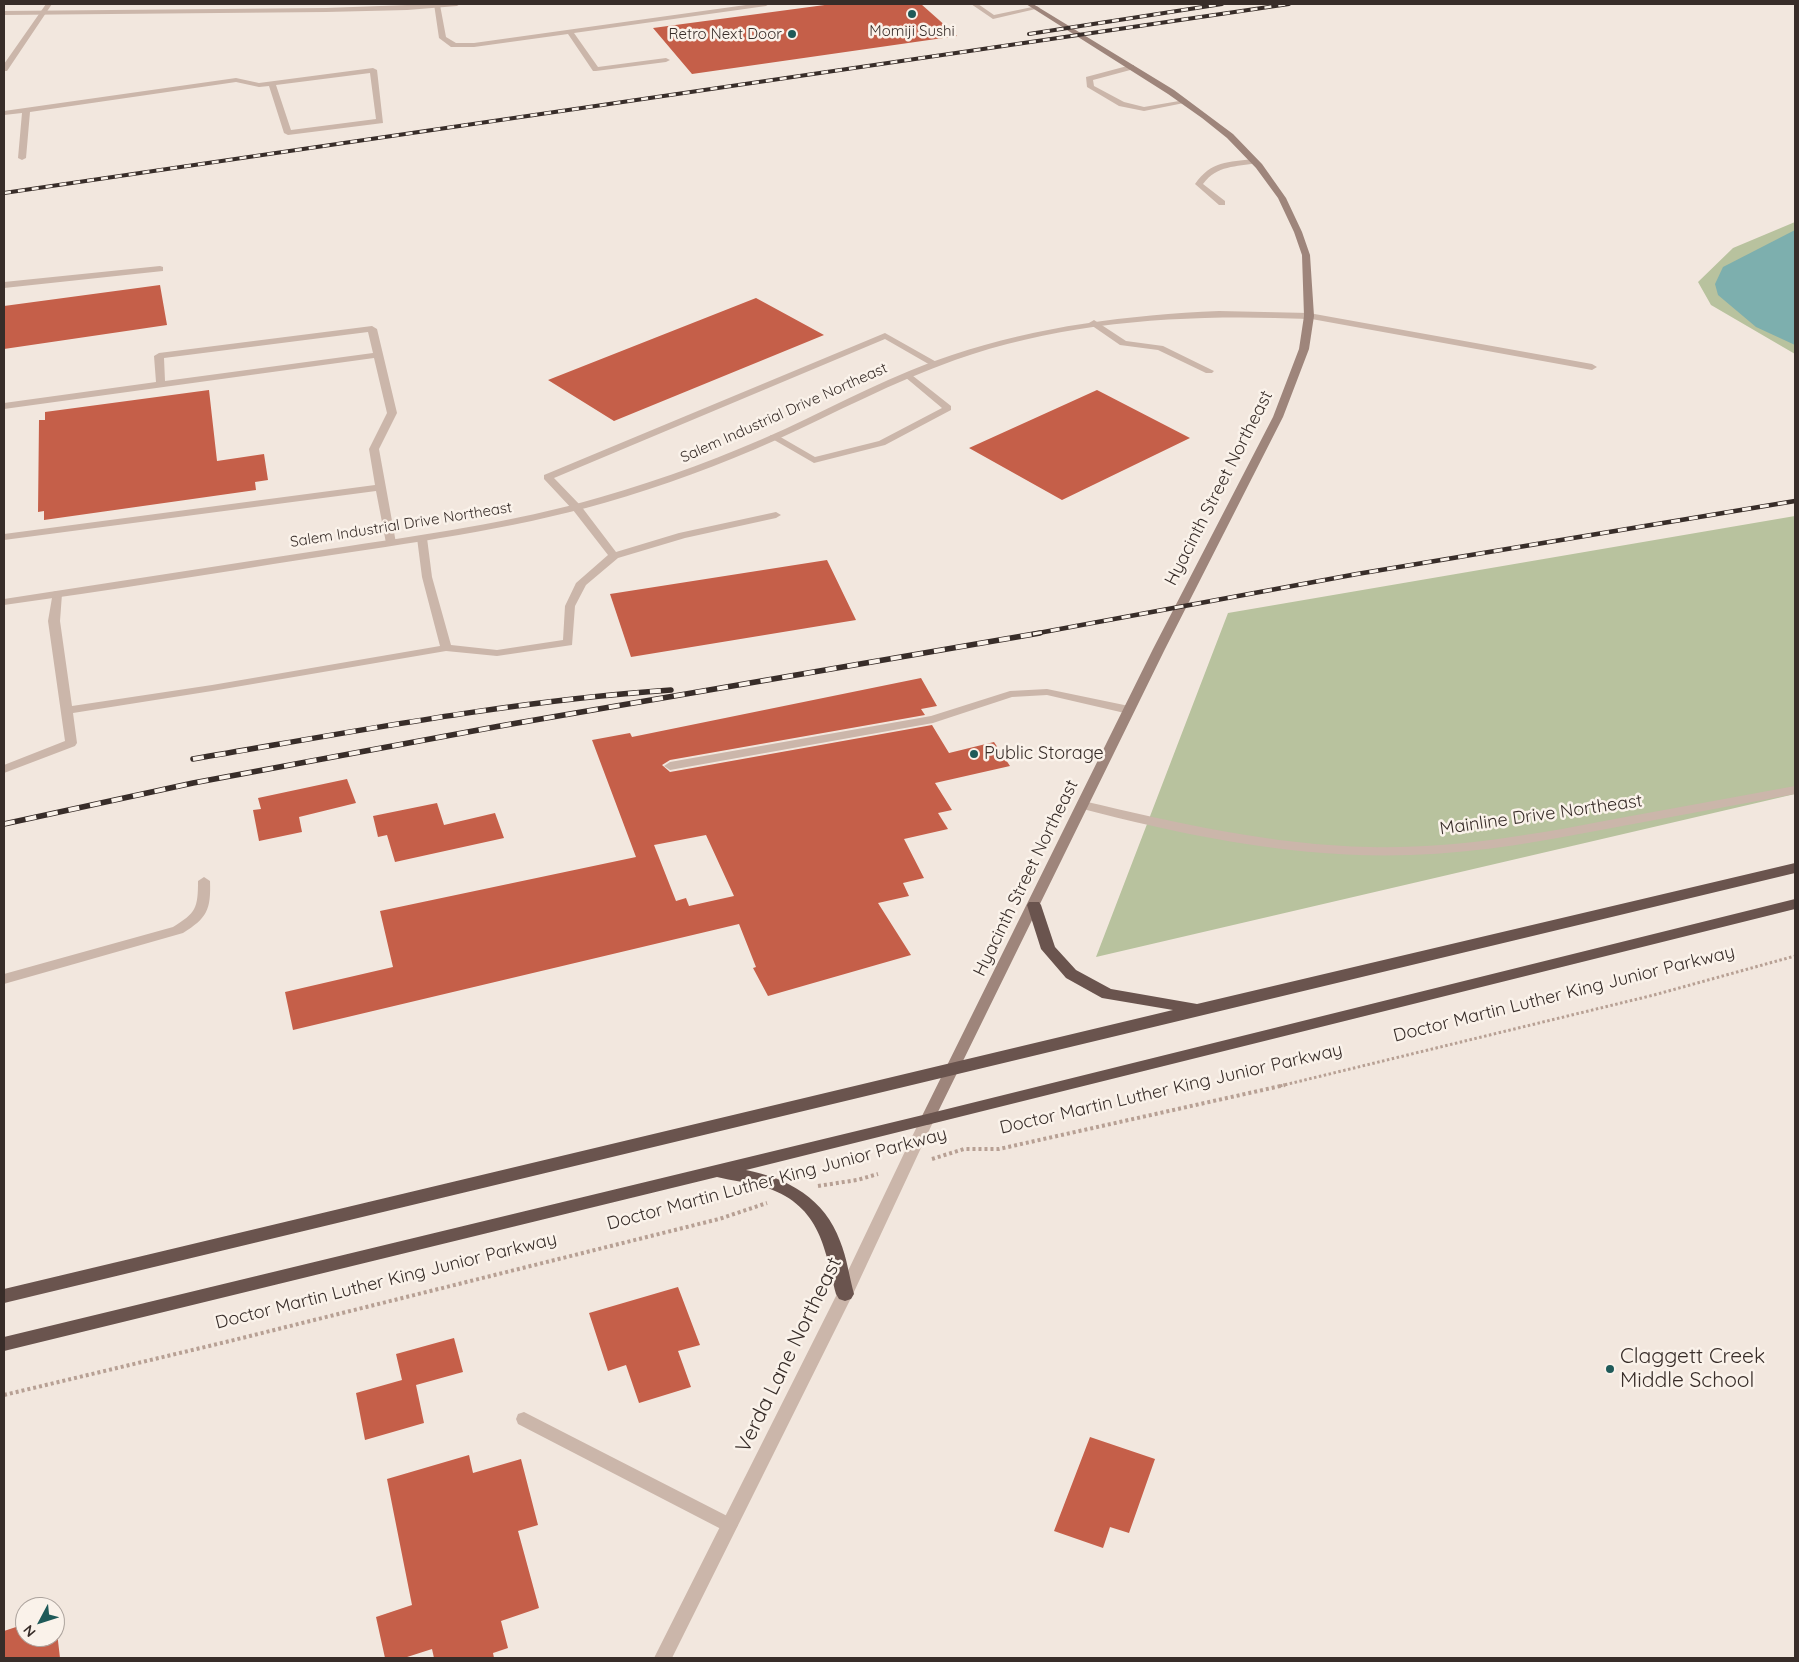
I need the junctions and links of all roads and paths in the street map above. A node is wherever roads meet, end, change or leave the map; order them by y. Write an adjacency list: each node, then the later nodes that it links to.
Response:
1 (49, 4): 8 (street)
2 (457, 4): 5 (street)
3 (766, 4): 10 (street)
4 (974, 4): 6 (street)
5 (438, 5): 7 (street); 10 (street)
6 (1036, 5): 12 (main road, Hyacinth Street Northeast)
7 (339, 7): 8 (street)
8 (44, 12): 9 (street); 13 (street)
9 (4, 13)
10 (570, 32): 11 (street)
11 (666, 60)
12 (1131, 67): 15 (main road, Hyacinth Street Northeast); 15 (street)
13 (4, 69)
14 (272, 83): 14 (street); 16 (street)
15 (1185, 102): 19 (main road, Hyacinth Street Northeast)
16 (26, 110): 17 (street); 18 (street)
17 (4, 113)
18 (22, 158)
19 (1254, 162): 20 (street); 23 (main road, Hyacinth Street Northeast)
20 (1222, 203)
21 (160, 269): 22 (street)
22 (4, 285)
23 (1310, 316): 24 (street, Salem Industrial Drive Northeast); 27 (street, Salem Industrial Drive Northeast); 44 (main road, Hyacinth Street Northeast)
24 (1094, 323): 26 (street, Salem Industrial Drive Northeast); 28 (street)
25 (378, 355): 30 (street); 30 (street); 33 (street)
26 (935, 364): 29 (street, Salem Industrial Drive Northeast); 34 (street)
27 (1592, 367)
28 (1210, 371)
29 (908, 375): 32 (street, Salem Industrial Drive Northeast); 32 (street)
30 (161, 384): 31 (street)
31 (4, 406)
32 (774, 437): 34 (street, Salem Industrial Drive Northeast)
33 (381, 487): 36 (street); 38 (street)
34 (577, 508): 37 (street, Salem Industrial Drive Northeast); 39 (street)
35 (776, 515): 39 (street)
36 (4, 537)
37 (422, 538): 38 (street, Salem Industrial Drive Northeast); 42 (street)
38 (391, 543): 40 (street, Salem Industrial Drive Northeast)
39 (614, 556): 42 (street)
40 (57, 594): 41 (street, Salem Industrial Drive Northeast); 43 (street)
41 (4, 602)
42 (446, 648): 43 (street)
43 (66, 710): 46 (street)
44 (1129, 710): 45 (street); 48 (main road, Hyacinth Street Northeast)
45 (670, 766)
46 (4, 769)
47 (1795, 790): 48 (street, Mainline Drive Northeast)
48 (1083, 805): 52 (main road, Hyacinth Street Northeast)
49 (1795, 868): 55 (highway)
50 (204, 881): 54 (street)
51 (1795, 904): 57 (highway, Doctor Martin Luther King Junior Parkway)
52 (1034, 905): 55 (highway); 56 (main road, Hyacinth Street Northeast)
53 (1795, 956): 58 (path, Doctor Martin Luther King Junior Parkway)
54 (4, 978)
55 (1200, 1009): 56 (highway)
56 (950, 1070): 57 (main road, Verda Lane Northeast); 62 (highway)
57 (927, 1120): 58 (street, Verda Lane Northeast); 59 (highway, Doctor Martin Luther King Junior Parkway)
58 (905, 1167): 60 (path, Doctor Martin Luther King Junior Parkway); 61 (street, Verda Lane Northeast)
59 (712, 1171): 60 (highway); 63 (highway, Doctor Martin Luther King Junior Parkway)
60 (796, 1194): 61 (highway); 64 (path, Doctor Martin Luther King Junior Parkway)
61 (845, 1294): 66 (street, Verda Lane Northeast)
62 (4, 1296)
63 (4, 1344)
64 (4, 1395)
65 (524, 1419): 66 (street)
66 (729, 1525): 67 (street, Verda Lane Northeast)
67 (664, 1658)

